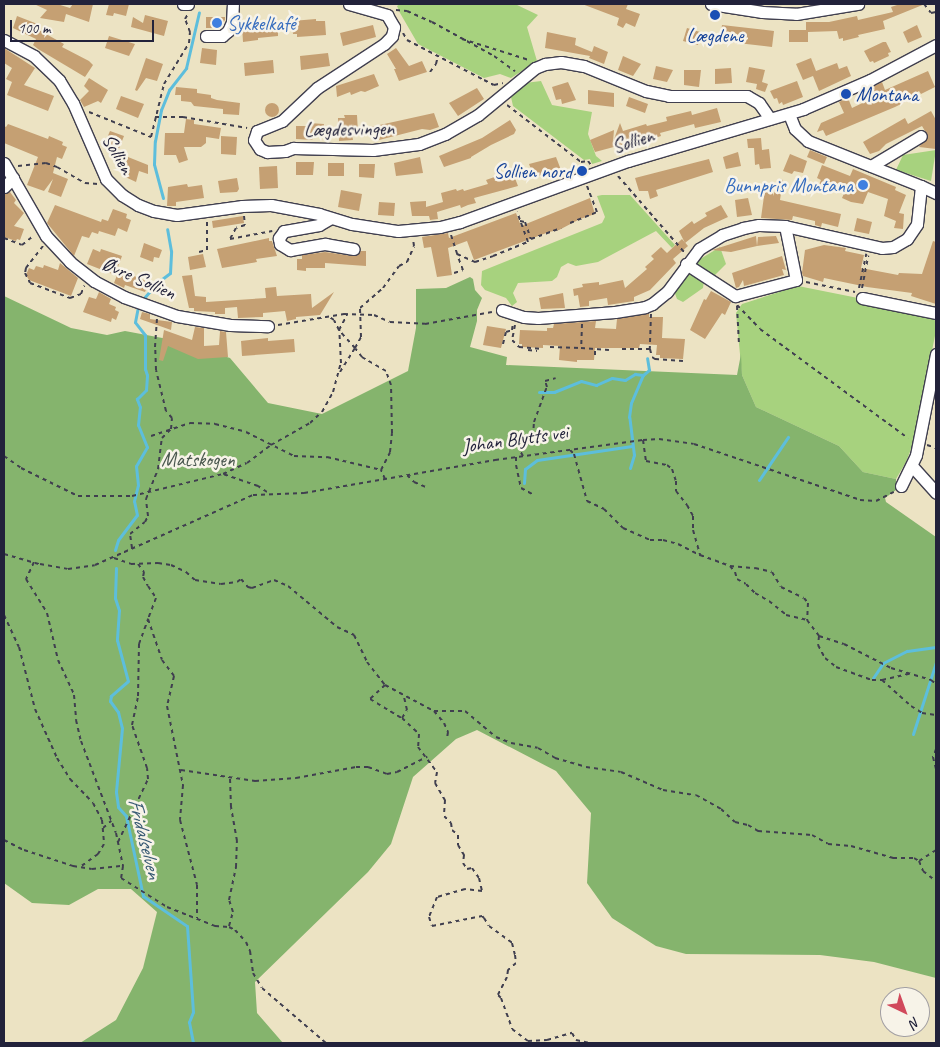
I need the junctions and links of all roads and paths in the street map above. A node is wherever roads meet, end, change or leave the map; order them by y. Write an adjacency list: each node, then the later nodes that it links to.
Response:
1 (183, 4): 2 (street)
2 (188, 4)
3 (233, 4): 12 (street)
4 (350, 4): 9 (street)
5 (711, 4): 6 (street)
6 (858, 4)
7 (924, 4): 8 (path)
8 (936, 12)
9 (384, 13): 13 (path); 26 (street, Lægdesvingen)
10 (185, 19): 24 (path)
11 (401, 30): 16 (path)
12 (206, 36)
13 (460, 39): 17 (path); 19 (path)
14 (4, 40): 22 (street, Sollien)
15 (936, 45): 23 (street, Sollien)
16 (438, 56): 18 (path); 20 (path)
17 (540, 66): 19 (street, Lægdesvingen); 25 (street, Lægdesvingen)
18 (430, 72)
19 (522, 77): 21 (street, Lægdesvingen)
20 (505, 85)
21 (499, 99): 26 (street, Lægdesvingen); 28 (path)
22 (76, 112): 24 (path); 32 (street, Sollien)
23 (789, 114): 25 (street, Sollien); 29 (street)
24 (155, 116): 26 (path)
25 (770, 119): 37 (street, Sollien)
26 (257, 131)
27 (921, 136): 29 (street)
28 (591, 164)
29 (871, 166): 34 (street)
30 (8, 170): 32 (path); 35 (street); 46 (street, Øvre Sollien)
31 (616, 175): 55 (path)
32 (106, 178): 38 (street, Sollien)
33 (586, 183): 41 (path)
34 (921, 186): 36 (street); 50 (street)
35 (4, 188)
36 (936, 193)
37 (514, 203): 40 (path); 42 (street, Sollien)
38 (242, 206): 39 (street, Sollien); 47 (path)
39 (331, 218): 47 (street); 48 (street, Sollien)
40 (520, 221): 45 (path); 54 (path)
41 (570, 223)
42 (448, 225): 48 (street, Sollien); 54 (path)
43 (207, 226): 53 (path)
44 (785, 226): 50 (street); 55 (street); 57 (street)
45 (561, 228)
46 (40, 229): 49 (path); 60 (street, Øvre Sollien)
47 (284, 231): 52 (street)
48 (413, 231): 63 (path)
49 (4, 238)
50 (869, 246): 57 (path); 59 (path)
51 (41, 248): 58 (path)
52 (354, 249)
53 (199, 252)
54 (458, 254): 56 (path)
55 (688, 262): 57 (street); 61 (street)
56 (454, 273)
57 (796, 280)
58 (81, 294)
59 (862, 298): 62 (street)
60 (159, 310): 68 (street, Øvre Sollien); 92 (path)
61 (502, 310): 63 (path)
62 (936, 313)
63 (360, 314): 64 (path); 74 (path)
64 (348, 315): 65 (path); 70 (path)
65 (328, 316): 68 (path); 70 (path)
66 (651, 318): 80 (path)
67 (516, 319): 77 (path)
68 (268, 326)
69 (582, 329): 76 (path)
70 (339, 330): 74 (path); 90 (path)
71 (512, 330): 72 (path)
72 (503, 344)
73 (739, 345): 95 (path)
74 (355, 348): 90 (path); 102 (path)
75 (567, 348): 76 (path); 83 (path); 84 (path)
76 (581, 348): 79 (path)
77 (533, 349): 78 (path); 81 (path); 82 (path)
78 (543, 349)
79 (595, 349): 87 (path); 88 (path)
80 (650, 349): 85 (path); 89 (path)
81 (528, 350)
82 (537, 351)
83 (553, 353)
84 (566, 353)
85 (622, 354)
86 (936, 354): 95 (street)
87 (595, 355)
88 (608, 356)
89 (683, 360)
90 (339, 374): 96 (path)
91 (556, 378): 99 (path)
92 (171, 429): 93 (path); 96 (path); 108 (path)
93 (151, 436)
94 (644, 440): 97 (path, Johan Blytts vei); 106 (path, Johan Blytts vei); 114 (path)
95 (919, 442): 101 (street)
96 (271, 445): 102 (path); 103 (path)
97 (570, 450): 99 (path, Johan Blytts vei); 114 (path)
98 (4, 456): 108 (path)
99 (523, 456): 100 (path, Johan Blytts vei)
100 (516, 457): 104 (path, Johan Blytts vei); 111 (path)
101 (912, 466): 106 (street); 109 (street)
102 (381, 470): 105 (path)
103 (222, 474): 108 (path); 110 (path)
104 (406, 475): 105 (path, Johan Blytts vei); 107 (path)
105 (385, 479): 110 (path, Johan Blytts vei)
106 (901, 486)
107 (428, 488)
108 (150, 492): 112 (path)
109 (936, 492)
110 (268, 493): 112 (path, Johan Blytts vei)
111 (534, 495)
112 (132, 548): 115 (path, Johan Blytts vei)
113 (4, 554): 116 (path, Johan Blytts vei)
114 (700, 556): 118 (path)
115 (114, 558): 116 (path, Johan Blytts vei); 117 (path)
116 (34, 562): 137 (path)
117 (138, 564): 120 (path); 126 (path)
118 (730, 566): 121 (path); 121 (path)
119 (4, 615): 138 (path)
120 (148, 619): 135 (path); 140 (path)
121 (807, 620): 122 (path)
122 (819, 636): 123 (path); 124 (path)
123 (911, 673): 124 (path); 125 (path)
124 (882, 680): 129 (path)
125 (936, 684)
126 (386, 685): 127 (path); 130 (path)
127 (404, 697): 128 (path); 130 (path)
128 (434, 711): 131 (path); 142 (path)
129 (936, 715)
130 (402, 718): 133 (path)
131 (447, 738)
132 (936, 749): 134 (path)
133 (427, 757): 136 (path); 148 (path)
134 (936, 769)
135 (181, 770): 136 (path); 146 (path)
136 (230, 778): 147 (path)
137 (111, 820): 138 (path); 140 (path)
138 (103, 828): 144 (path)
139 (4, 840): 144 (path)
140 (118, 842): 143 (path)
141 (936, 850): 142 (path)
142 (919, 861): 145 (path)
143 (123, 866): 144 (path); 146 (path)
144 (80, 867)
145 (936, 881)
146 (197, 918): 147 (path)
147 (229, 927): 149 (path)
148 (576, 1040): 150 (path); 151 (path)
149 (326, 1043)
150 (578, 1043)
151 (590, 1043)

